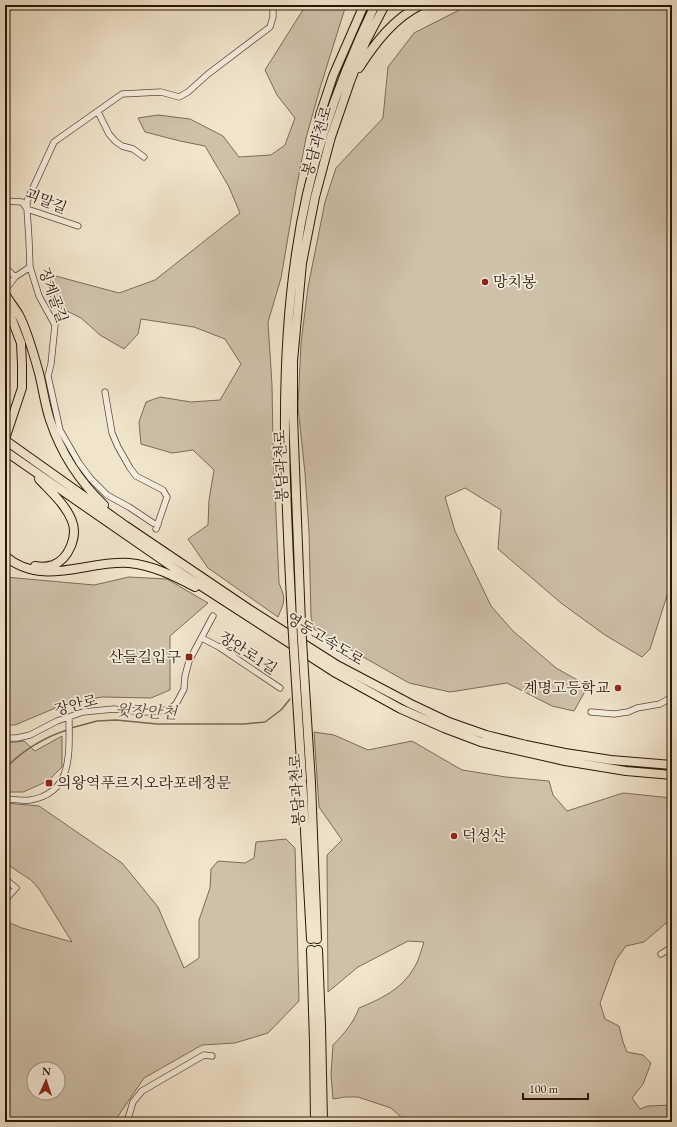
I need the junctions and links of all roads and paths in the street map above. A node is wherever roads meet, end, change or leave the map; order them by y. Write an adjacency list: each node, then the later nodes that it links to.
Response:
1 (273, 5): 7 (street, 징계골길)
2 (364, 5): 9 (highway)
3 (375, 5): 9 (highway, 봉담과천로)
4 (385, 5): 6 (highway, 봉담과천로)
5 (421, 5): 6 (highway)
6 (350, 82): 9 (highway, 봉담과천로, bridge)
7 (98, 112): 8 (street); 11 (street, 징계골길)
8 (144, 156)
9 (307, 194)
10 (5, 201): 11 (street, 괴말길)
11 (27, 209): 12 (street, 괴말길); 14 (street, 징계골길)
12 (78, 226)
13 (5, 267): 15 (street)
14 (30, 267): 15 (street); 19 (street, 징계골길)
15 (15, 277): 16 (street)
16 (6, 292): 24 (highway)
17 (5, 300): 21 (highway)
18 (5, 311): 20 (highway)
19 (105, 392)
20 (5, 426)
21 (5, 439): 24 (highway, 영동고속도로)
22 (5, 451): 23 (highway, 영동고속도로)
23 (28, 467): 25 (highway); 27 (highway, 영동고속도로)
24 (126, 526): 37 (highway, 영동고속도로)
25 (5, 551)
26 (5, 556): 27 (highway)
27 (240, 611): 38 (highway, 영동고속도로)
28 (213, 616): 29 (street, 장안로)
29 (202, 638): 30 (street, 장안로1길); 35 (street, 장안로)
30 (219, 647): 31 (street, 장안로1길); 31 (street)
31 (230, 654): 32 (street, 장안로1길)
32 (280, 688)
33 (672, 697): 34 (street)
34 (591, 712)
35 (69, 720): 36 (street, 장안로); 39 (street)
36 (5, 738)
37 (672, 765)
38 (672, 775)
39 (5, 799)
40 (5, 879): 41 (street)
41 (5, 900)
42 (672, 947): 43 (street)
43 (661, 954)
44 (212, 1056): 45 (street)
45 (127, 1122)
46 (315, 1122): 47 (highway)
47 (322, 1122)

